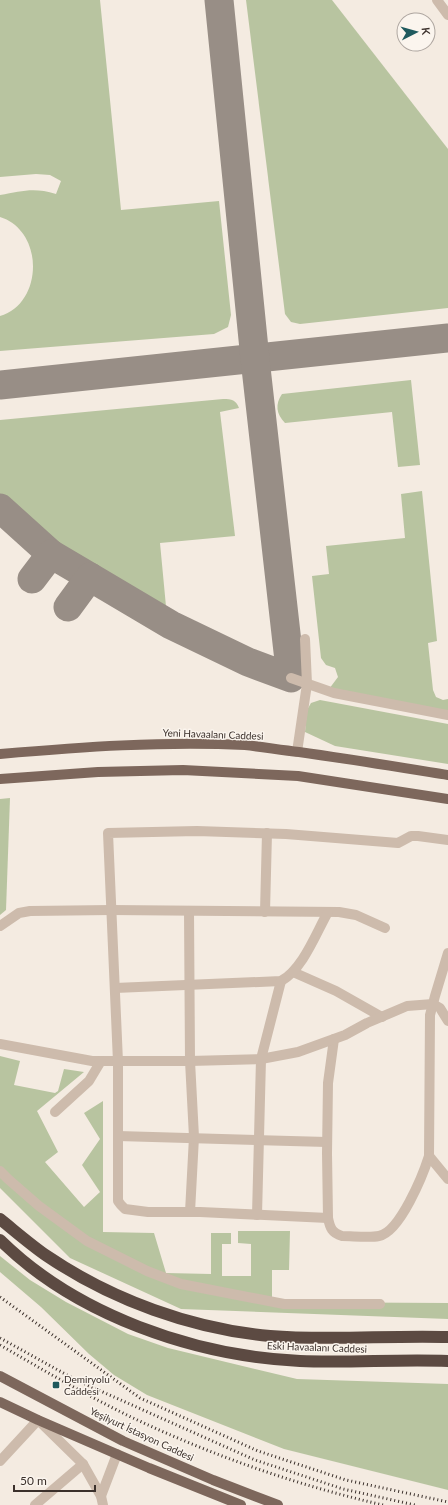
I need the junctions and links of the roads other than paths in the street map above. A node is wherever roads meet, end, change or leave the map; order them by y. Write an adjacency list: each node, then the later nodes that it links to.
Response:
1 (436, 0): 2 (street)
2 (448, 15)
3 (305, 639): 5 (street)
4 (291, 678): 5 (street)
5 (307, 684): 6 (street); 7 (street)
6 (448, 715)
7 (297, 752): 8 (main road, Yeni Havaalanı Caddesi); 9 (main road, Yeni Havaalanı Caddesi)
8 (0, 754)
9 (448, 775)
10 (0, 779): 11 (main road)
11 (448, 799)
12 (268, 833): 13 (street); 14 (street); 16 (street)
13 (448, 840)
14 (111, 910): 15 (street); 18 (street); 24 (street)
15 (189, 911): 16 (street); 23 (street)
16 (264, 912): 17 (street)
17 (328, 912): 19 (street); 21 (street)
18 (0, 926)
19 (385, 928)
20 (448, 953): 25 (street)
21 (293, 972): 22 (street); 26 (street)
22 (281, 981): 23 (street); 30 (street)
23 (190, 984): 24 (street); 31 (street)
24 (115, 988): 33 (street)
25 (433, 1004): 26 (street); 27 (street); 39 (street)
26 (382, 1017): 28 (street)
27 (448, 1021)
28 (334, 1039): 30 (street); 38 (street)
29 (0, 1044): 32 (street)
30 (261, 1059): 31 (street); 37 (street)
31 (190, 1061): 33 (street); 36 (street)
32 (101, 1062): 33 (street); 34 (street)
33 (118, 1062): 35 (street)
34 (55, 1112)
35 (118, 1136): 36 (street); 43 (street)
36 (194, 1138): 37 (street); 43 (street)
37 (259, 1140): 38 (street); 44 (street)
38 (327, 1142): 45 (street)
39 (429, 1156): 41 (street); 45 (street)
40 (0, 1170): 51 (street)
41 (448, 1179)
42 (0, 1209): 47 (highway)
43 (190, 1212): 44 (street)
44 (257, 1215): 45 (street)
45 (328, 1218)
46 (0, 1219): 47 (highway, Eski Havaalanı Caddesi)
47 (21, 1236): 52 (highway, Eski Havaalanı Caddesi)
48 (0, 1240): 50 (highway, Eski Havaalanı Caddesi)
49 (0, 1247): 50 (highway)
50 (18, 1257): 53 (highway, Eski Havaalanı Caddesi)
51 (380, 1304)
52 (448, 1337)
53 (448, 1361)
54 (0, 1377): 57 (main road, Yeşilyurt İstasyon Caddesi)
55 (0, 1402): 56 (main road)
56 (38, 1420): 58 (main road); 59 (street); 60 (street)
57 (123, 1441): 58 (main road); 64 (main road, Yeşilyurt İstasyon Caddesi)
58 (117, 1454): 61 (street); 63 (main road)
59 (0, 1461)
60 (83, 1464): 61 (street); 62 (street)
61 (102, 1500)
62 (35, 1505)
63 (241, 1505)
64 (278, 1505)

